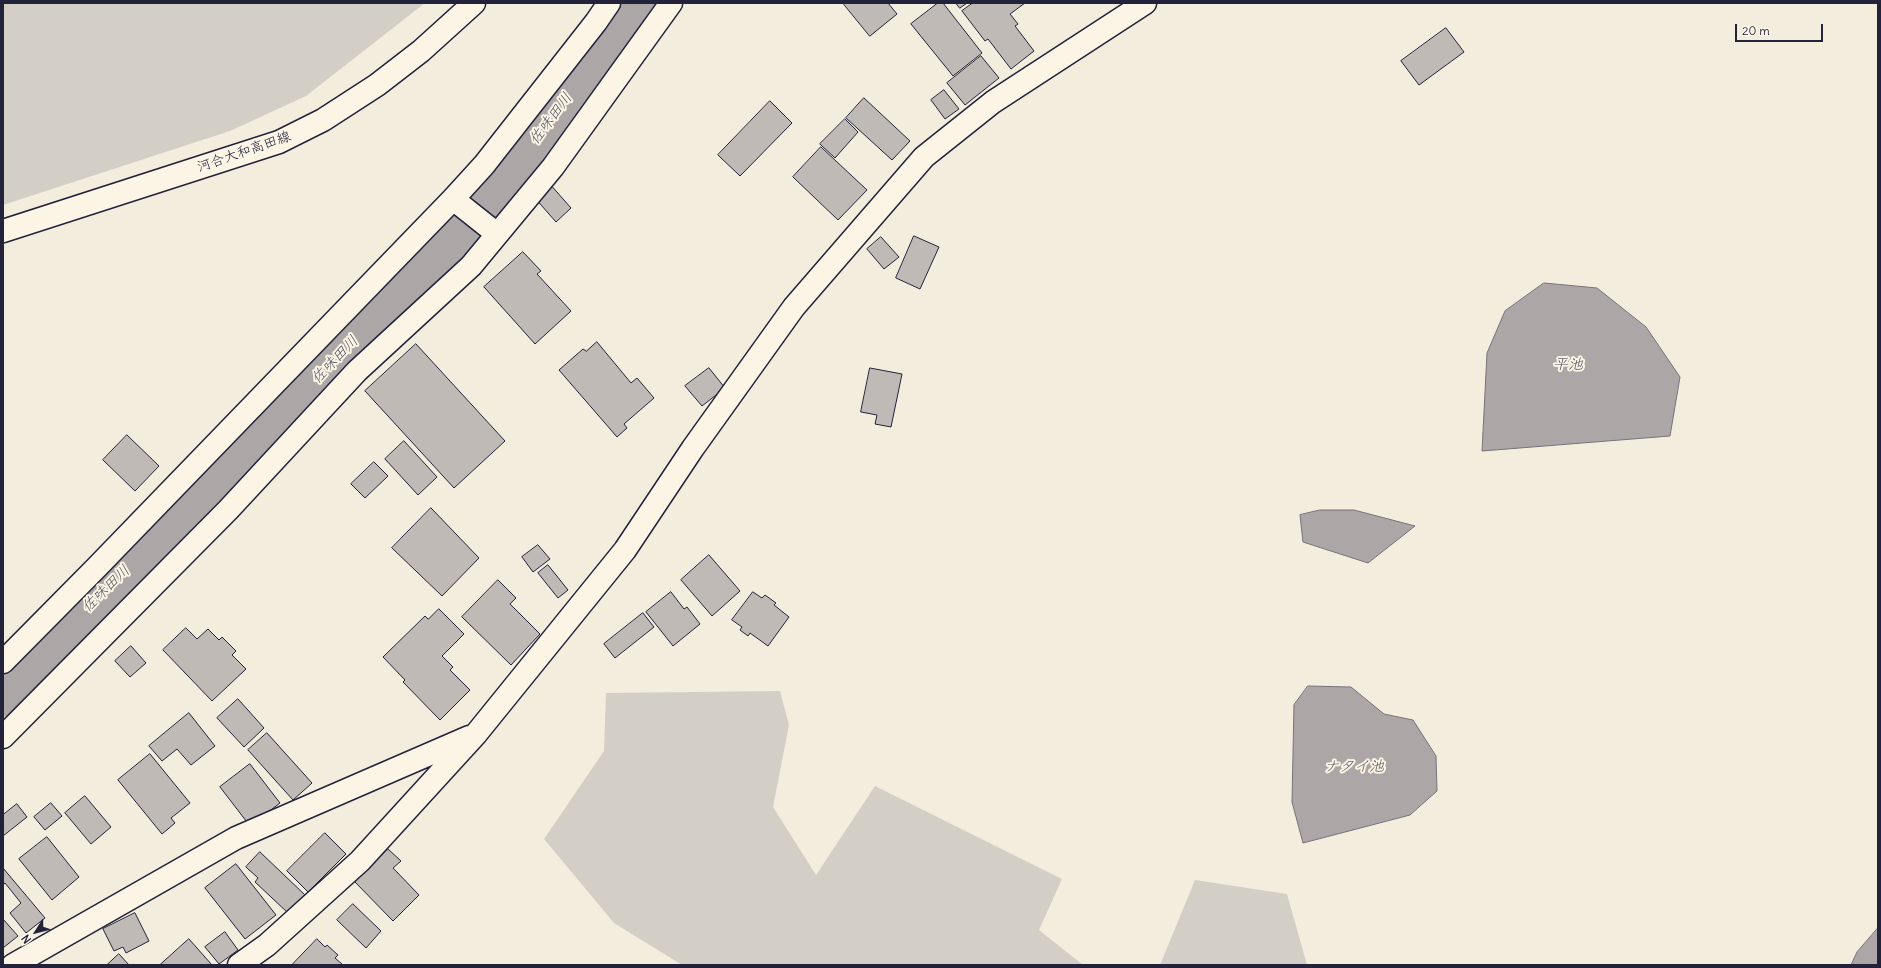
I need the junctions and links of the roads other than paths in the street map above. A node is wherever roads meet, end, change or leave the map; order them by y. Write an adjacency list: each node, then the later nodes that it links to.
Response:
1 (474, 3): 6 (street, 河合大和高田線)
2 (609, 3): 5 (street)
3 (671, 3): 7 (street)
4 (1145, 3): 9 (street)
5 (453, 199): 7 (street); 8 (street)
6 (3, 231)
7 (497, 234): 10 (street)
8 (3, 662)
9 (476, 734): 11 (street); 12 (street)
10 (3, 737)
11 (13, 965)
12 (239, 965)

